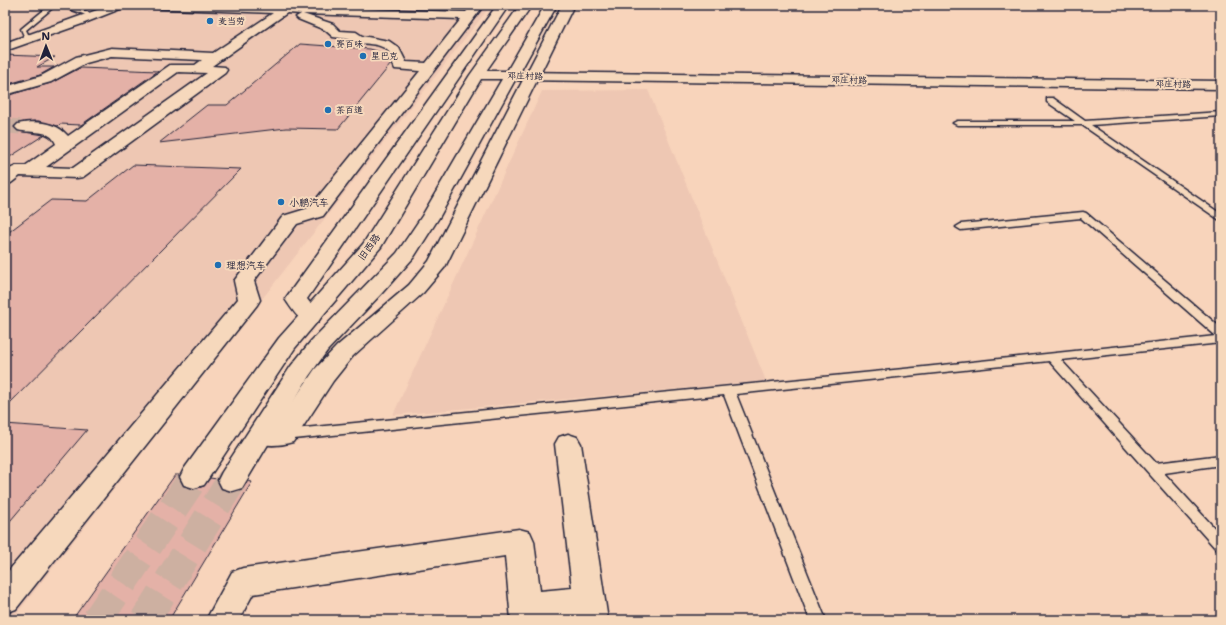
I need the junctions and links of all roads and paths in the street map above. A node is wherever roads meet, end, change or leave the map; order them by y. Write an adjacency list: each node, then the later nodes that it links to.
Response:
1 (53, 5): 12 (lane)
2 (73, 5): 11 (lane)
3 (121, 5): 11 (street)
4 (144, 5): 9 (street)
5 (503, 5): 32 (street)
6 (526, 5): 17 (street, 旧西路)
7 (551, 5): 18 (street)
8 (568, 5): 19 (street)
9 (288, 8): 10 (street); 14 (street); 15 (street)
10 (474, 11): 15 (street)
11 (95, 16): 12 (street)
12 (35, 38): 13 (street)
13 (5, 47)
14 (215, 57): 16 (street); 21 (street)
15 (429, 67): 45 (street)
16 (198, 69): 27 (street); 28 (street)
17 (477, 75): 18 (street, 邓庄村路); 32 (street, 旧西路)
18 (510, 76): 19 (street, 邓庄村路); 37 (street)
19 (533, 76): 20 (street, 邓庄村路); 38 (street)
20 (1221, 85)
21 (5, 91)
22 (1050, 100): 25 (lane)
23 (1221, 114): 25 (lane)
24 (957, 123): 25 (lane)
25 (1082, 123): 30 (lane)
26 (23, 127): 27 (street)
27 (65, 146): 28 (street)
28 (29, 171): 29 (street)
29 (5, 178)
30 (1221, 218)
31 (962, 227): 33 (lane)
32 (310, 317): 42 (street, 旧西路)
33 (1221, 334)
34 (1221, 339): 35 (lane)
35 (1052, 357): 36 (lane); 41 (lane)
36 (729, 391): 38 (lane); 49 (lane)
37 (261, 435): 38 (street); 43 (street)
38 (284, 435)
39 (568, 444): 46 (street)
40 (1221, 460): 41 (lane)
41 (1152, 469): 44 (lane)
42 (194, 477)
43 (232, 480)
44 (1221, 545)
45 (5, 599)
46 (590, 610): 47 (street)
47 (526, 613): 48 (street)
48 (222, 620)
49 (818, 620)

